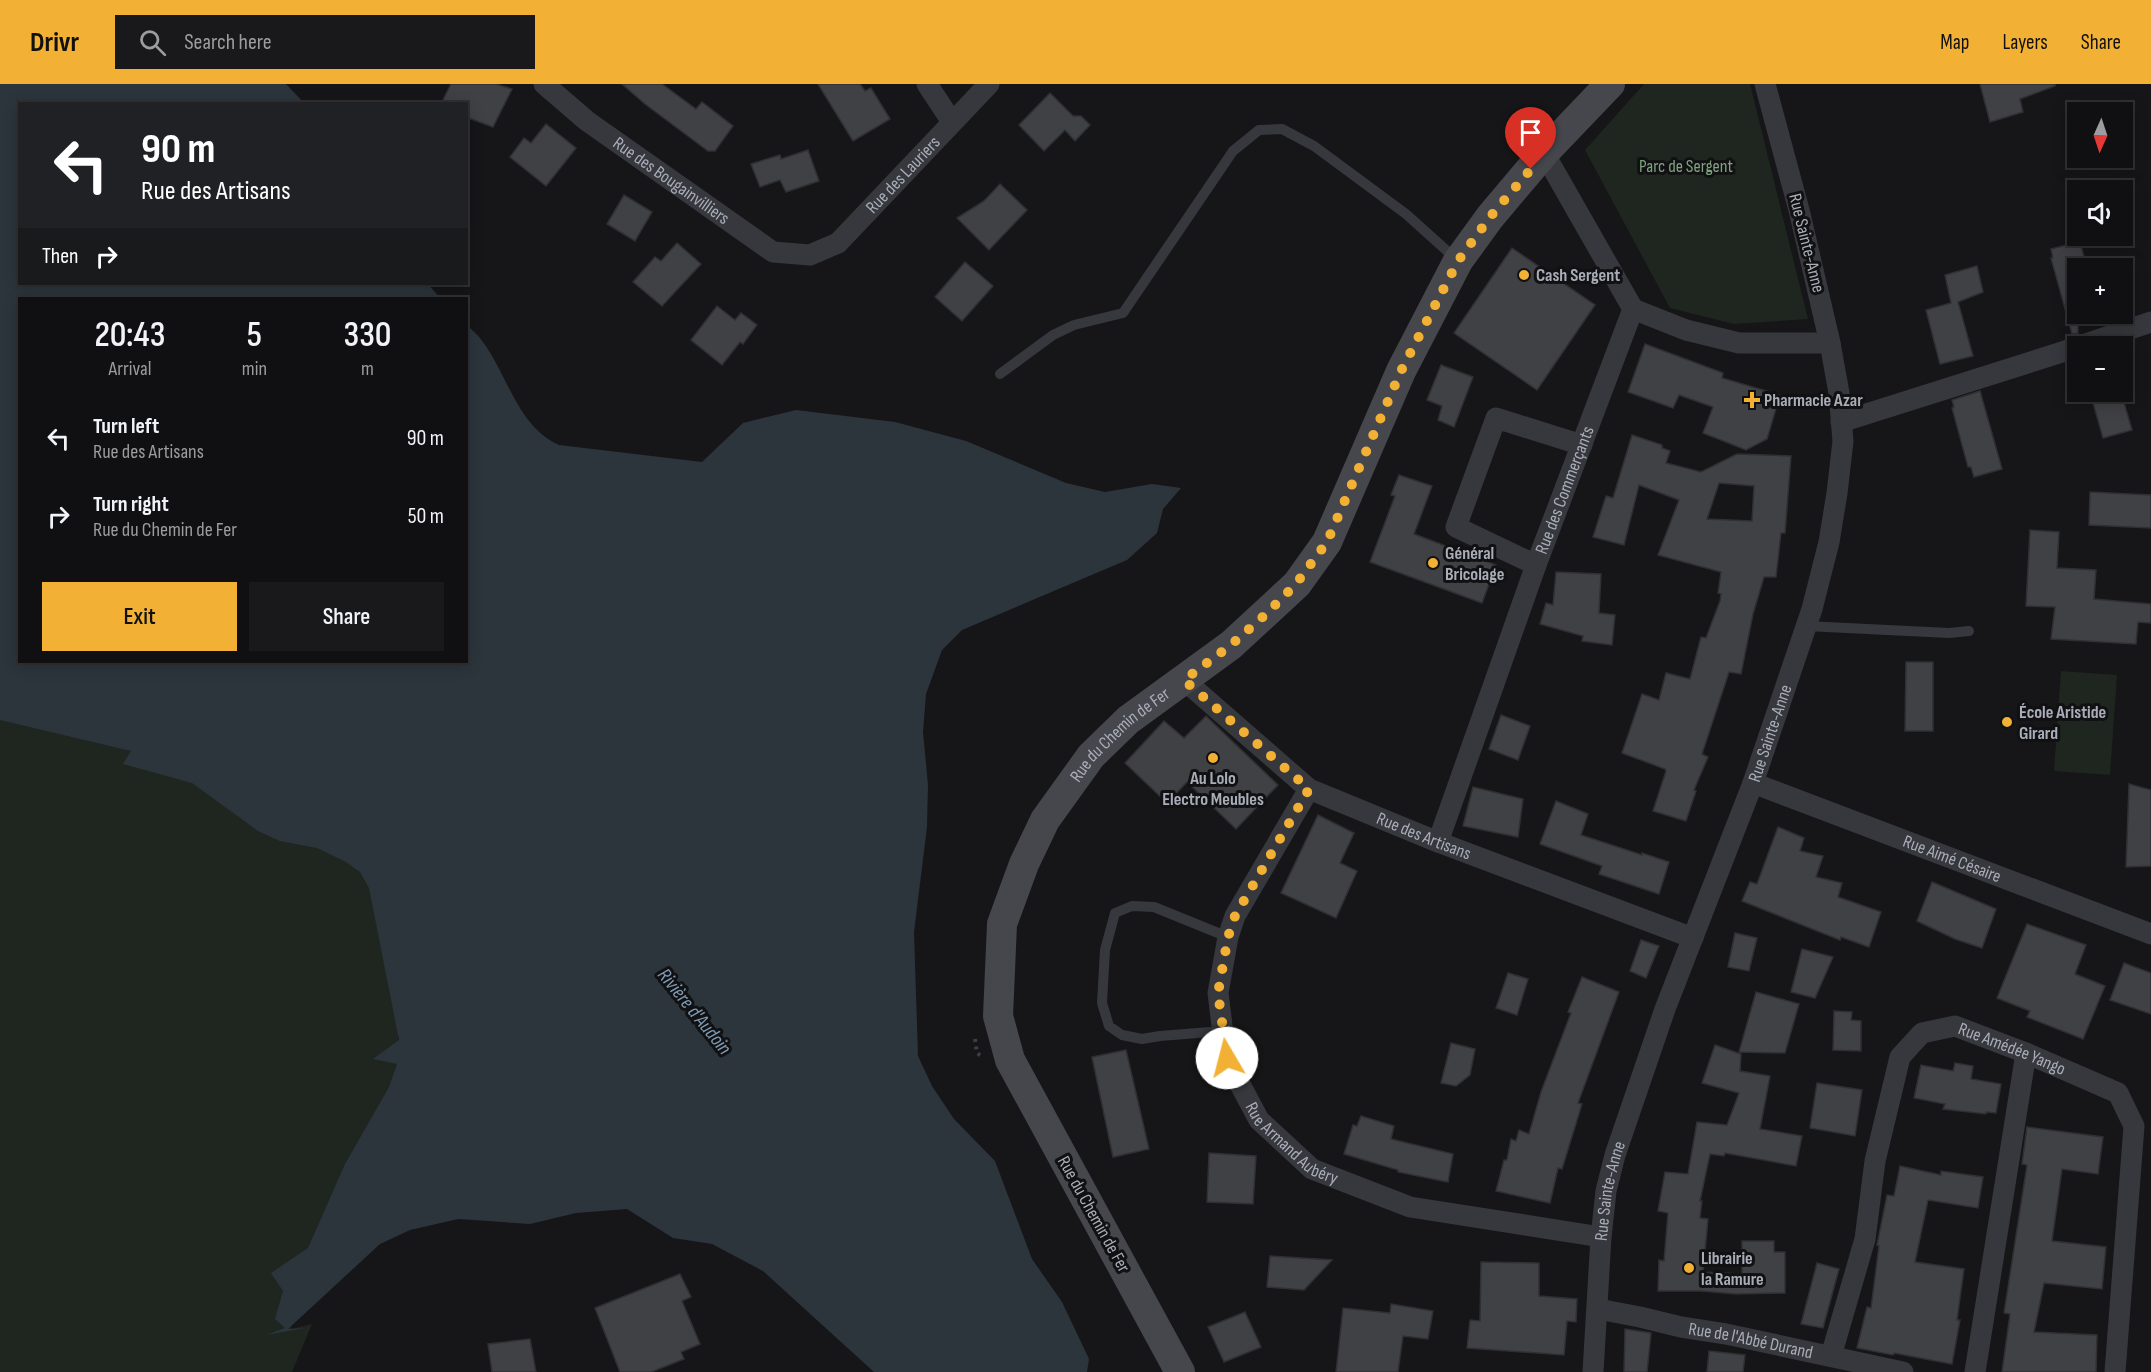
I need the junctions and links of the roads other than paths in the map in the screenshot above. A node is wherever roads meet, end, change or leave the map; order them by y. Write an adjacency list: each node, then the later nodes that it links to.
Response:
1 (544, 84): 8 (street, Rue des Bougainvilliers)
2 (927, 84): 6 (street)
3 (989, 84): 6 (street, Rue des Lauriers)
4 (1610, 84): 7 (main road, Rue du Chemin de Fer)
5 (1765, 84): 13 (street, Rue Sainte-Anne)
6 (952, 122): 8 (street, Rue des Lauriers)
7 (1544, 153): 9 (main road, Rue du Chemin de Fer); 10 (street)
8 (810, 255)
9 (1458, 261): 15 (lane); 21 (main road, Rue du Chemin de Fer)
10 (1633, 309): 13 (street); 17 (street, Rue des Commerçants)
11 (2151, 322): 12 (street)
12 (2111, 336)
13 (1830, 343): 16 (street, Rue Sainte-Anne)
14 (2067, 351): 16 (street)
15 (1000, 374)
16 (1841, 422): 19 (street, Rue Sainte-Anne)
17 (1582, 445): 18 (street, Rue des Commerçants); 18 (street)
18 (1536, 565): 24 (street, Rue des Commerçants)
19 (1806, 626): 20 (lane); 22 (street, Rue Sainte-Anne)
20 (1969, 631)
21 (1184, 680): 23 (street, Rue des Artisans); 33 (main road, Rue du Chemin de Fer)
22 (1753, 783): 25 (street, Rue Aimé Césaire); 27 (street, Rue Sainte-Anne)
23 (1309, 789): 24 (street, Rue des Artisans); 26 (street, Rue Armand Aubéry)
24 (1438, 842): 27 (street, Rue des Artisans)
25 (2151, 934)
26 (1228, 937): 28 (street, Rue Armand Aubéry); 28 (lane)
27 (1693, 939): 30 (street, Rue Sainte-Anne)
28 (1223, 1031): 30 (street, Rue Armand Aubéry)
29 (2026, 1053): 32 (street, Rue Amédée Yango); 36 (street); 37 (street, Rue Amédée Yango)
30 (1601, 1237): 31 (street, Rue Sainte-Anne)
31 (1598, 1309): 32 (street, Rue de l'Abbé Durand); 34 (street, Rue Sainte-Anne)
32 (1831, 1356): 35 (street, Rue de l'Abbé Durand)
33 (1180, 1372)
34 (1593, 1372)
35 (1903, 1372)
36 (1975, 1372)
37 (2115, 1372)

